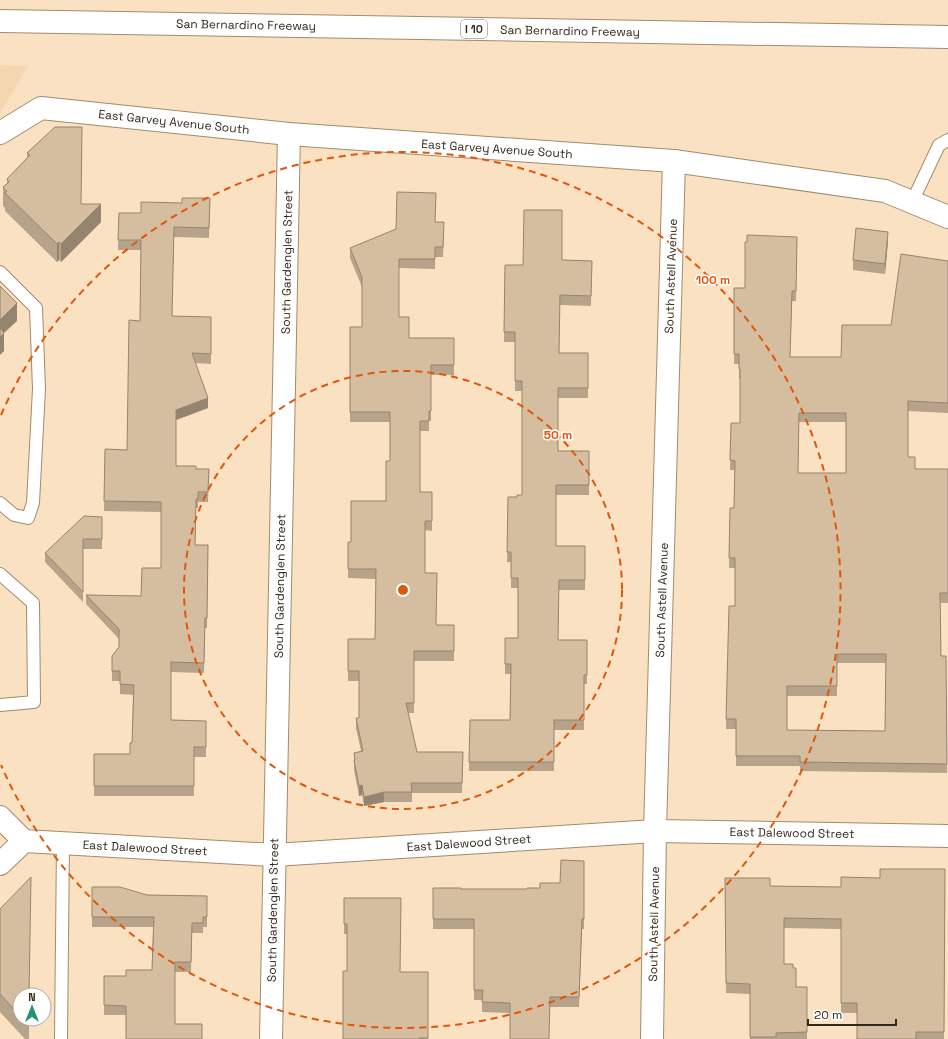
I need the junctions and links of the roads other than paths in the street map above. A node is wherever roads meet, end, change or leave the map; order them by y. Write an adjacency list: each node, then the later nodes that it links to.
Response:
1 (0, 22): 2 (main road, San Bernardino Freeway / I 10)
2 (948, 37)
3 (0, 132): 4 (main road, East Garvey Avenue South)
4 (289, 134): 6 (main road, East Garvey Avenue South); 18 (main road, South Gardenglen Street)
5 (948, 140): 7 (lane)
6 (674, 161): 7 (main road, East Garvey Avenue South); 14 (main road, South Astell Avenue)
7 (912, 202): 8 (main road, East Garvey Avenue South)
8 (948, 217)
9 (0, 272): 10 (lane)
10 (0, 503)
11 (0, 574): 12 (lane)
12 (0, 705)
13 (0, 817): 16 (main road)
14 (655, 831): 15 (main road, East Dalewood Street); 18 (main road, East Dalewood Street); 22 (main road, South Astell Avenue)
15 (948, 836)
16 (24, 841): 17 (main road, East Dalewood Street); 19 (main road)
17 (63, 843): 18 (main road, East Dalewood Street); 20 (lane)
18 (274, 856): 21 (main road, South Gardenglen Street)
19 (0, 864)
20 (61, 1039)
21 (271, 1039)
22 (652, 1039)

